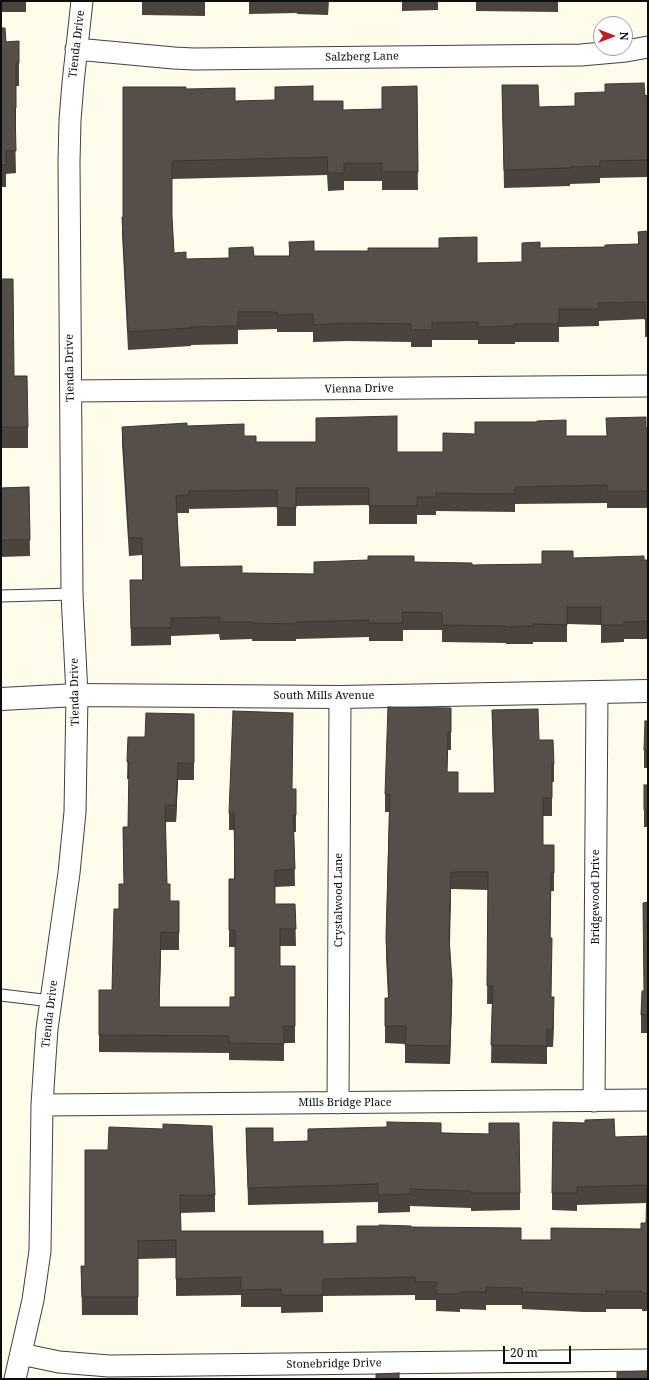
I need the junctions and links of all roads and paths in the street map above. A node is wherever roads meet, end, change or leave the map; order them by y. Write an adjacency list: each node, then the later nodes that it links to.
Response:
1 (82, 1): 3 (street, Tienda Drive)
2 (648, 47): 3 (street, Salzberg Lane)
3 (76, 49): 5 (street, Tienda Drive)
4 (648, 386): 5 (street, Vienna Drive)
5 (70, 391): 6 (street, Tienda Drive)
6 (72, 594): 7 (lane); 10 (street, Tienda Drive)
7 (1, 596)
8 (597, 692): 9 (street, South Mills Avenue); 11 (street, South Mills Avenue); 16 (street, Bridgewood Drive)
9 (648, 692)
10 (76, 695): 11 (street, South Mills Avenue); 12 (street, South Mills Avenue); 14 (street, Tienda Drive)
11 (340, 697): 17 (street, Crystalwood Lane)
12 (1, 699)
13 (1, 995): 14 (lane)
14 (51, 1001): 18 (street, Tienda Drive)
15 (648, 1100): 16 (street, Mills Bridge Place)
16 (594, 1101): 17 (street, Mills Bridge Place)
17 (338, 1104): 18 (street, Mills Bridge Place)
18 (42, 1105): 19 (street, Tienda Drive)
19 (21, 1354): 20 (street, Stonebridge Drive); 21 (street, Tienda Drive)
20 (648, 1360)
21 (15, 1379)

